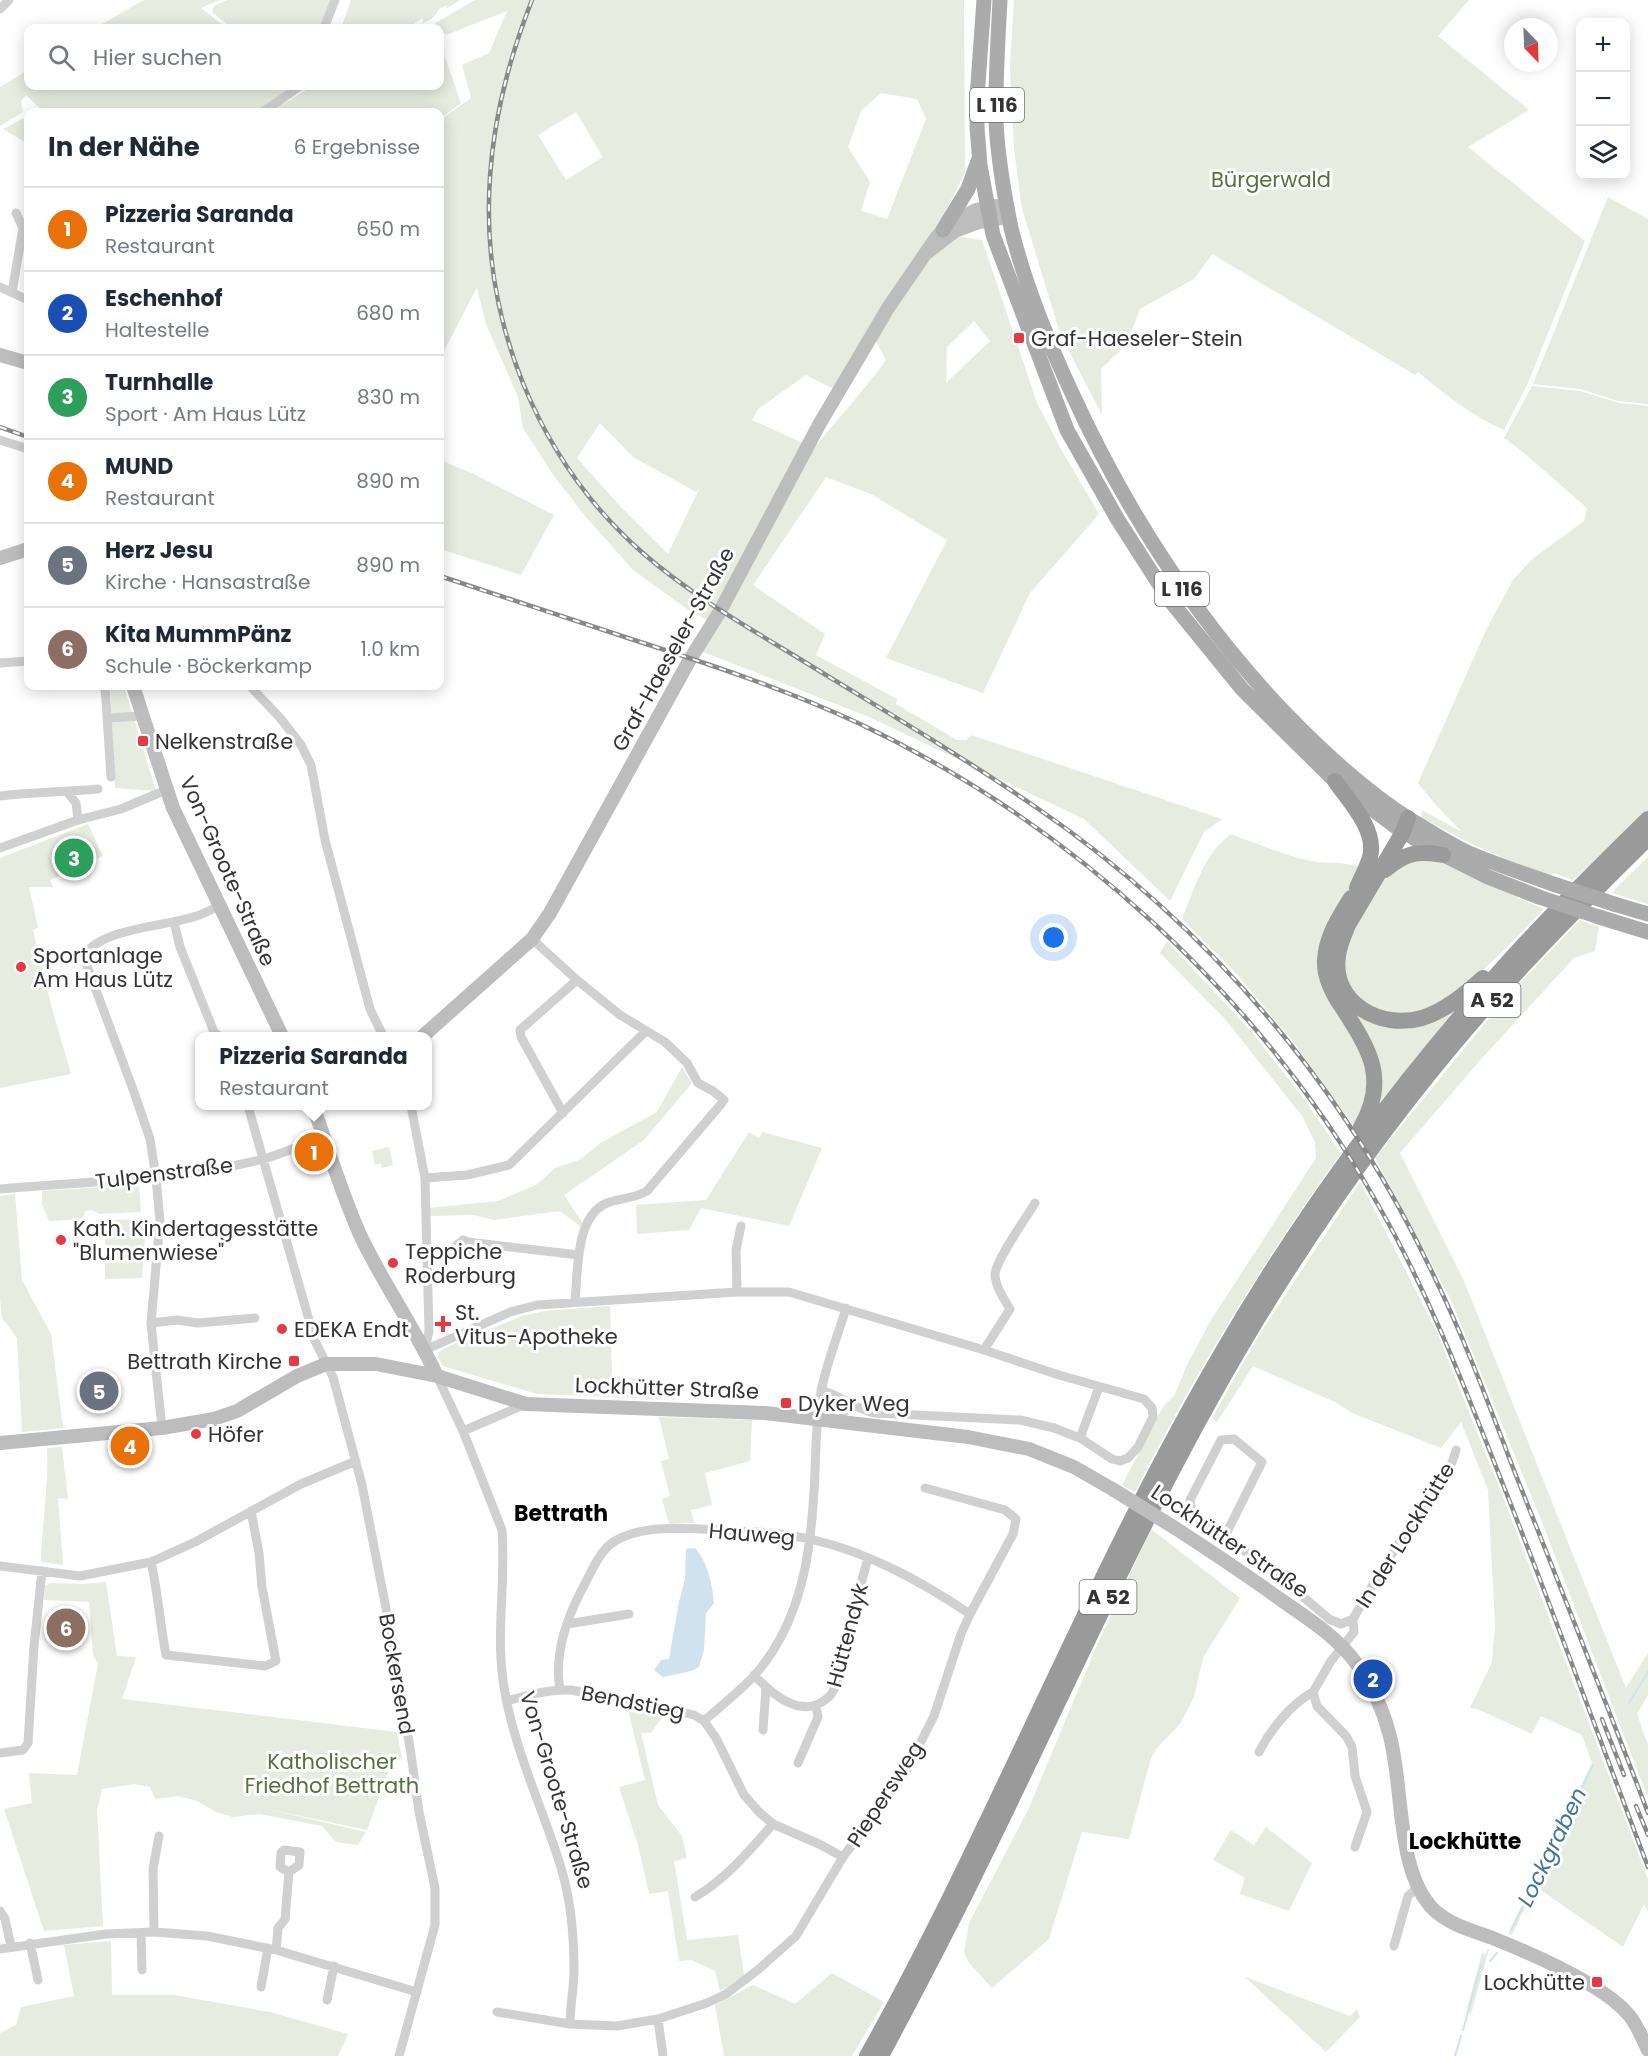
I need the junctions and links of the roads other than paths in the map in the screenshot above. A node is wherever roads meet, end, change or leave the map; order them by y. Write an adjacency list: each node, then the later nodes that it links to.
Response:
1 (9, 0): 5 (street)
2 (335, 0): 6 (street)
3 (984, 0): 9 (main road, L 116)
4 (1000, 0): 10 (main road, L 116)
5 (0, 9)
6 (326, 24)
7 (294, 90): 8 (street)
8 (269, 108)
9 (979, 158): 12 (main road, L 116); 13 (main road)
10 (1008, 210): 12 (street, Graf-Haeseler-Straße); 39 (main road, L 116)
11 (16, 213): 16 (street)
12 (988, 214): 13 (street, Graf-Haeseler-Straße); 14 (street, Graf-Haeseler-Straße); 32 (main road, L 116)
13 (943, 230): 14 (street, Graf-Haeseler-Straße)
14 (925, 254): 50 (street, Graf-Haeseler-Straße)
15 (0, 287): 16 (street)
16 (12, 292): 17 (street)
17 (24, 298)
18 (0, 355): 19 (street)
19 (24, 362)
20 (0, 440): 21 (street)
21 (24, 448)
22 (24, 550): 23 (street)
23 (0, 558)
24 (24, 661): 25 (street)
25 (0, 663)
26 (105, 690): 30 (street)
27 (134, 690): 29 (street, Von-Groote-Straße)
28 (254, 690): 55 (street)
29 (142, 716): 30 (street); 34 (street, Von-Groote-Straße)
30 (108, 718): 31 (street)
31 (111, 777)
32 (1335, 782): 39 (main road, L 116); 44 (highway)
33 (98, 789): 35 (street)
34 (166, 790): 38 (street); 45 (street, Von-Groote-Straße)
35 (67, 792): 36 (street); 38 (street)
36 (0, 796)
37 (1648, 819): 47 (highway, A 52)
38 (78, 820): 41 (street)
39 (1402, 826): 42 (main road, L 116); 43 (highway); 44 (highway); 46 (main road, L 116, bridge)
40 (1648, 839): 144 (highway, A 52)
41 (0, 848)
42 (1443, 855): 43 (highway); 49 (main road, L 116, bridge)
43 (1377, 876): 47 (highway)
44 (1357, 888): 66 (highway)
45 (219, 906): 48 (street); 54 (street, Von-Groote-Straße)
46 (1648, 914)
47 (1550, 917): 66 (highway, A 52)
48 (174, 922): 53 (street); 64 (street)
49 (1648, 932)
50 (532, 939): 51 (street); 56 (street, Graf-Haeseler-Straße)
51 (577, 980): 52 (street); 60 (street)
52 (646, 1030): 60 (street); 70 (street)
53 (214, 1032)
54 (280, 1032)
55 (381, 1032)
56 (427, 1032)
57 (249, 1110): 62 (street, Bockersend)
58 (314, 1110): 61 (street, Von-Groote-Straße)
59 (412, 1110): 63 (street)
60 (563, 1113): 63 (street)
61 (324, 1137): 62 (street, Tulpenstraße); 76 (street, Von-Groote-Straße)
62 (264, 1158): 64 (street, Tulpenstraße); 78 (street, Bockersend)
63 (427, 1174): 76 (street)
64 (156, 1178): 65 (street, Tulpenstraße); 75 (street)
65 (0, 1189)
66 (1318, 1200): 143 (highway, A 52)
67 (1035, 1203): 77 (street)
68 (741, 1226): 71 (street)
69 (468, 1242): 70 (street)
70 (579, 1256): 72 (street)
71 (737, 1292): 72 (street); 73 (street)
72 (575, 1301): 76 (street)
73 (846, 1308): 77 (street); 81 (street)
74 (255, 1318): 75 (street)
75 (151, 1323): 86 (street)
76 (425, 1350): 79 (street, Von-Groote-Straße)
77 (984, 1350): 80 (street)
78 (326, 1364): 79 (street, Lockhütter Straße); 86 (street); 91 (street, Bockersend)
79 (437, 1376): 83 (street, Lockhütter Straße); 87 (street, Von-Groote-Straße)
80 (1099, 1387): 88 (street); 88 (street)
81 (821, 1390): 82 (street); 84 (street)
82 (841, 1400): 85 (street); 88 (street)
83 (526, 1404): 84 (street, Lockhütter Straße); 87 (street, Lockhütter Straße)
84 (817, 1418): 85 (street, Lockhütter Straße); 95 (street)
85 (842, 1421): 104 (street, Lockhütter Straße, bridge)
86 (162, 1428): 89 (street)
87 (463, 1431): 109 (street, Von-Groote-Straße)
88 (1080, 1438)
89 (0, 1443)
90 (1456, 1450): 102 (street, In der Lockhütte)
91 (356, 1461): 93 (street); 135 (street, Bockersend)
92 (925, 1488): 101 (street, Piepersweg)
93 (251, 1511): 97 (street); 97 (street)
94 (1225, 1536): 94 (street, In der Lockhütte); 102 (street, In der Lockhütte)
95 (811, 1539): 96 (street, Hauweg); 103 (street, Hauweg); 105 (street)
96 (868, 1558): 101 (street, Hauweg); 110 (street, Hüttendyk)
97 (151, 1562): 99 (street)
98 (0, 1566): 99 (street)
99 (42, 1571): 114 (street)
100 (628, 1614): 103 (street)
101 (970, 1614): 119 (street, Piepersweg)
102 (1353, 1619): 104 (street, In der Lockhütte)
103 (567, 1624): 107 (street, Hauweg)
104 (1341, 1647): 108 (street, In der Lockhütte); 121 (street, Lockhütter Straße)
105 (754, 1675): 106 (street, Hüttendyk); 111 (street)
106 (766, 1688): 110 (street, Hüttendyk); 112 (street)
107 (560, 1689): 109 (street, Bendstieg); 111 (street, Bendstieg)
108 (1313, 1692): 113 (street, In der Lockhütte); 118 (street)
109 (507, 1701): 139 (street, Von-Groote-Straße)
110 (816, 1705): 115 (street, Hüttendyk)
111 (704, 1721): 116 (street, Bendstieg)
112 (763, 1730)
113 (1259, 1752)
114 (0, 1753)
115 (798, 1763)
116 (773, 1824): 119 (street, Bendstieg); 122 (street)
117 (159, 1836): 124 (street)
118 (1355, 1847)
119 (843, 1857): 138 (street, Piepersweg)
120 (290, 1872): 130 (street)
121 (1417, 1888): 128 (street); 140 (street, Lockhütter Straße)
122 (695, 1897)
123 (0, 1911): 127 (street)
124 (154, 1932): 125 (street); 130 (street)
125 (141, 1933): 126 (street); 132 (street)
126 (30, 1943): 127 (street); 133 (street)
127 (11, 1946): 129 (street)
128 (1394, 1946)
129 (0, 1949)
130 (272, 1949): 131 (street); 134 (street)
131 (334, 1966): 135 (street); 136 (street)
132 (142, 1970)
133 (38, 1980)
134 (261, 1987)
135 (417, 1992): 141 (street, Bockersend)
136 (327, 2001)
137 (497, 2012): 139 (street, Piepersweg)
138 (658, 2019): 139 (street, Piepersweg); 142 (street)
139 (570, 2024)
140 (1648, 2050)
141 (399, 2056)
142 (663, 2056)
143 (867, 2056)
144 (881, 2056)

